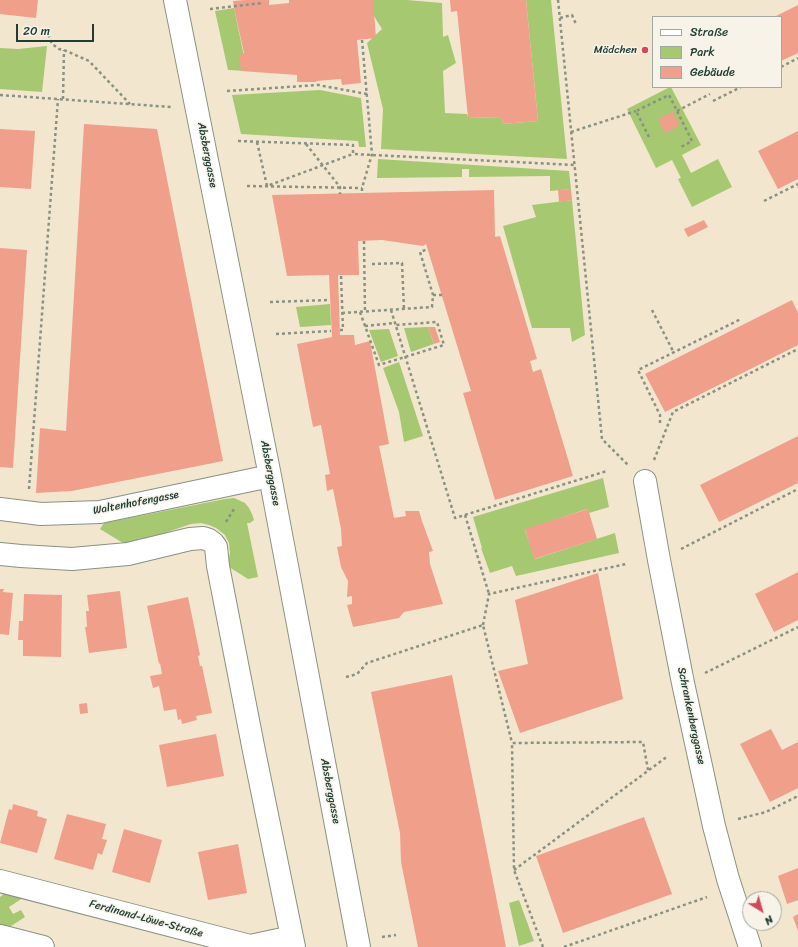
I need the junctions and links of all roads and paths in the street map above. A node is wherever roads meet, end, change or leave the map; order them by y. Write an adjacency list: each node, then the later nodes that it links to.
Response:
1 (175, 0): 67 (street, Absberggasse)
2 (558, 0): 5 (path)
3 (262, 3): 4 (path)
4 (210, 9)
5 (560, 18): 6 (path); 24 (path)
6 (576, 24)
7 (46, 29): 9 (path)
8 (362, 40): 14 (path)
9 (64, 50): 18 (path); 20 (path)
10 (798, 58): 11 (path)
11 (782, 66)
12 (739, 88): 19 (path)
13 (227, 91): 14 (path)
14 (366, 94): 31 (path)
15 (710, 94): 22 (path)
16 (0, 95): 17 (path)
17 (58, 99): 18 (path); 71 (path)
18 (63, 99): 20 (path)
19 (713, 101)
20 (131, 104): 21 (path)
21 (160, 106)
22 (677, 111): 23 (path); 29 (path)
23 (636, 112): 24 (path); 25 (path)
24 (571, 132): 33 (path)
25 (649, 137)
26 (238, 141): 27 (path)
27 (257, 142): 28 (path); 36 (path)
28 (305, 144): 30 (path); 32 (path)
29 (681, 147)
30 (353, 154): 31 (path); 32 (path)
31 (372, 154): 33 (path); 38 (path)
32 (322, 165): 36 (path); 37 (path)
33 (575, 165): 68 (path)
34 (798, 184): 41 (path)
35 (247, 186): 36 (path)
36 (267, 186): 37 (path)
37 (340, 187): 38 (path); 40 (path)
38 (362, 188): 39 (path)
39 (362, 193)
40 (340, 194)
41 (764, 201)
42 (364, 241): 53 (path)
43 (428, 249): 46 (path)
44 (372, 264): 50 (path)
45 (341, 275): 55 (path)
46 (433, 295): 47 (path); 50 (path)
47 (442, 295)
48 (330, 300): 49 (path)
49 (270, 302)
50 (404, 309): 51 (path)
51 (391, 310): 53 (path); 57 (path)
52 (652, 310): 63 (path)
53 (365, 311): 54 (path)
54 (360, 312): 55 (path); 58 (path)
55 (342, 313): 59 (path)
56 (741, 319): 63 (path)
57 (395, 324): 58 (path); 64 (path); 64 (path)
58 (365, 326): 64 (path)
59 (340, 330)
60 (331, 331): 61 (path)
61 (276, 334)
62 (798, 349): 68 (path)
63 (674, 353): 65 (path)
64 (405, 357): 72 (path)
65 (660, 423)
66 (607, 471): 72 (path)
67 (270, 476): 71 (street, Waltenhofengasse); 92 (street, Absberggasse)
68 (645, 482): 74 (street, Schrankenberggasse)
69 (798, 489): 74 (path)
70 (0, 509): 71 (street, Waltenhofengasse)
71 (27, 512)
72 (465, 515): 76 (path)
73 (0, 554): 90 (street)
74 (659, 560): 80 (street, Schrankenberggasse)
75 (626, 564): 76 (path)
76 (489, 594): 77 (path)
77 (483, 625): 79 (path); 81 (path)
78 (798, 627): 80 (path)
79 (346, 677)
80 (683, 683): 85 (street, Schrankenberggasse)
81 (512, 742): 83 (path); 86 (path)
82 (668, 756): 83 (path)
83 (648, 770): 86 (path)
84 (798, 796): 85 (path)
85 (714, 826): 95 (street, Schrankenberggasse)
86 (514, 870): 93 (path)
87 (0, 880): 90 (street, Ferdinand-Löwe-Straße)
88 (707, 897): 94 (path)
89 (0, 936): 91 (street)
90 (293, 942)
91 (43, 947)
92 (360, 947)
93 (543, 947)
94 (564, 947)
95 (750, 947)

